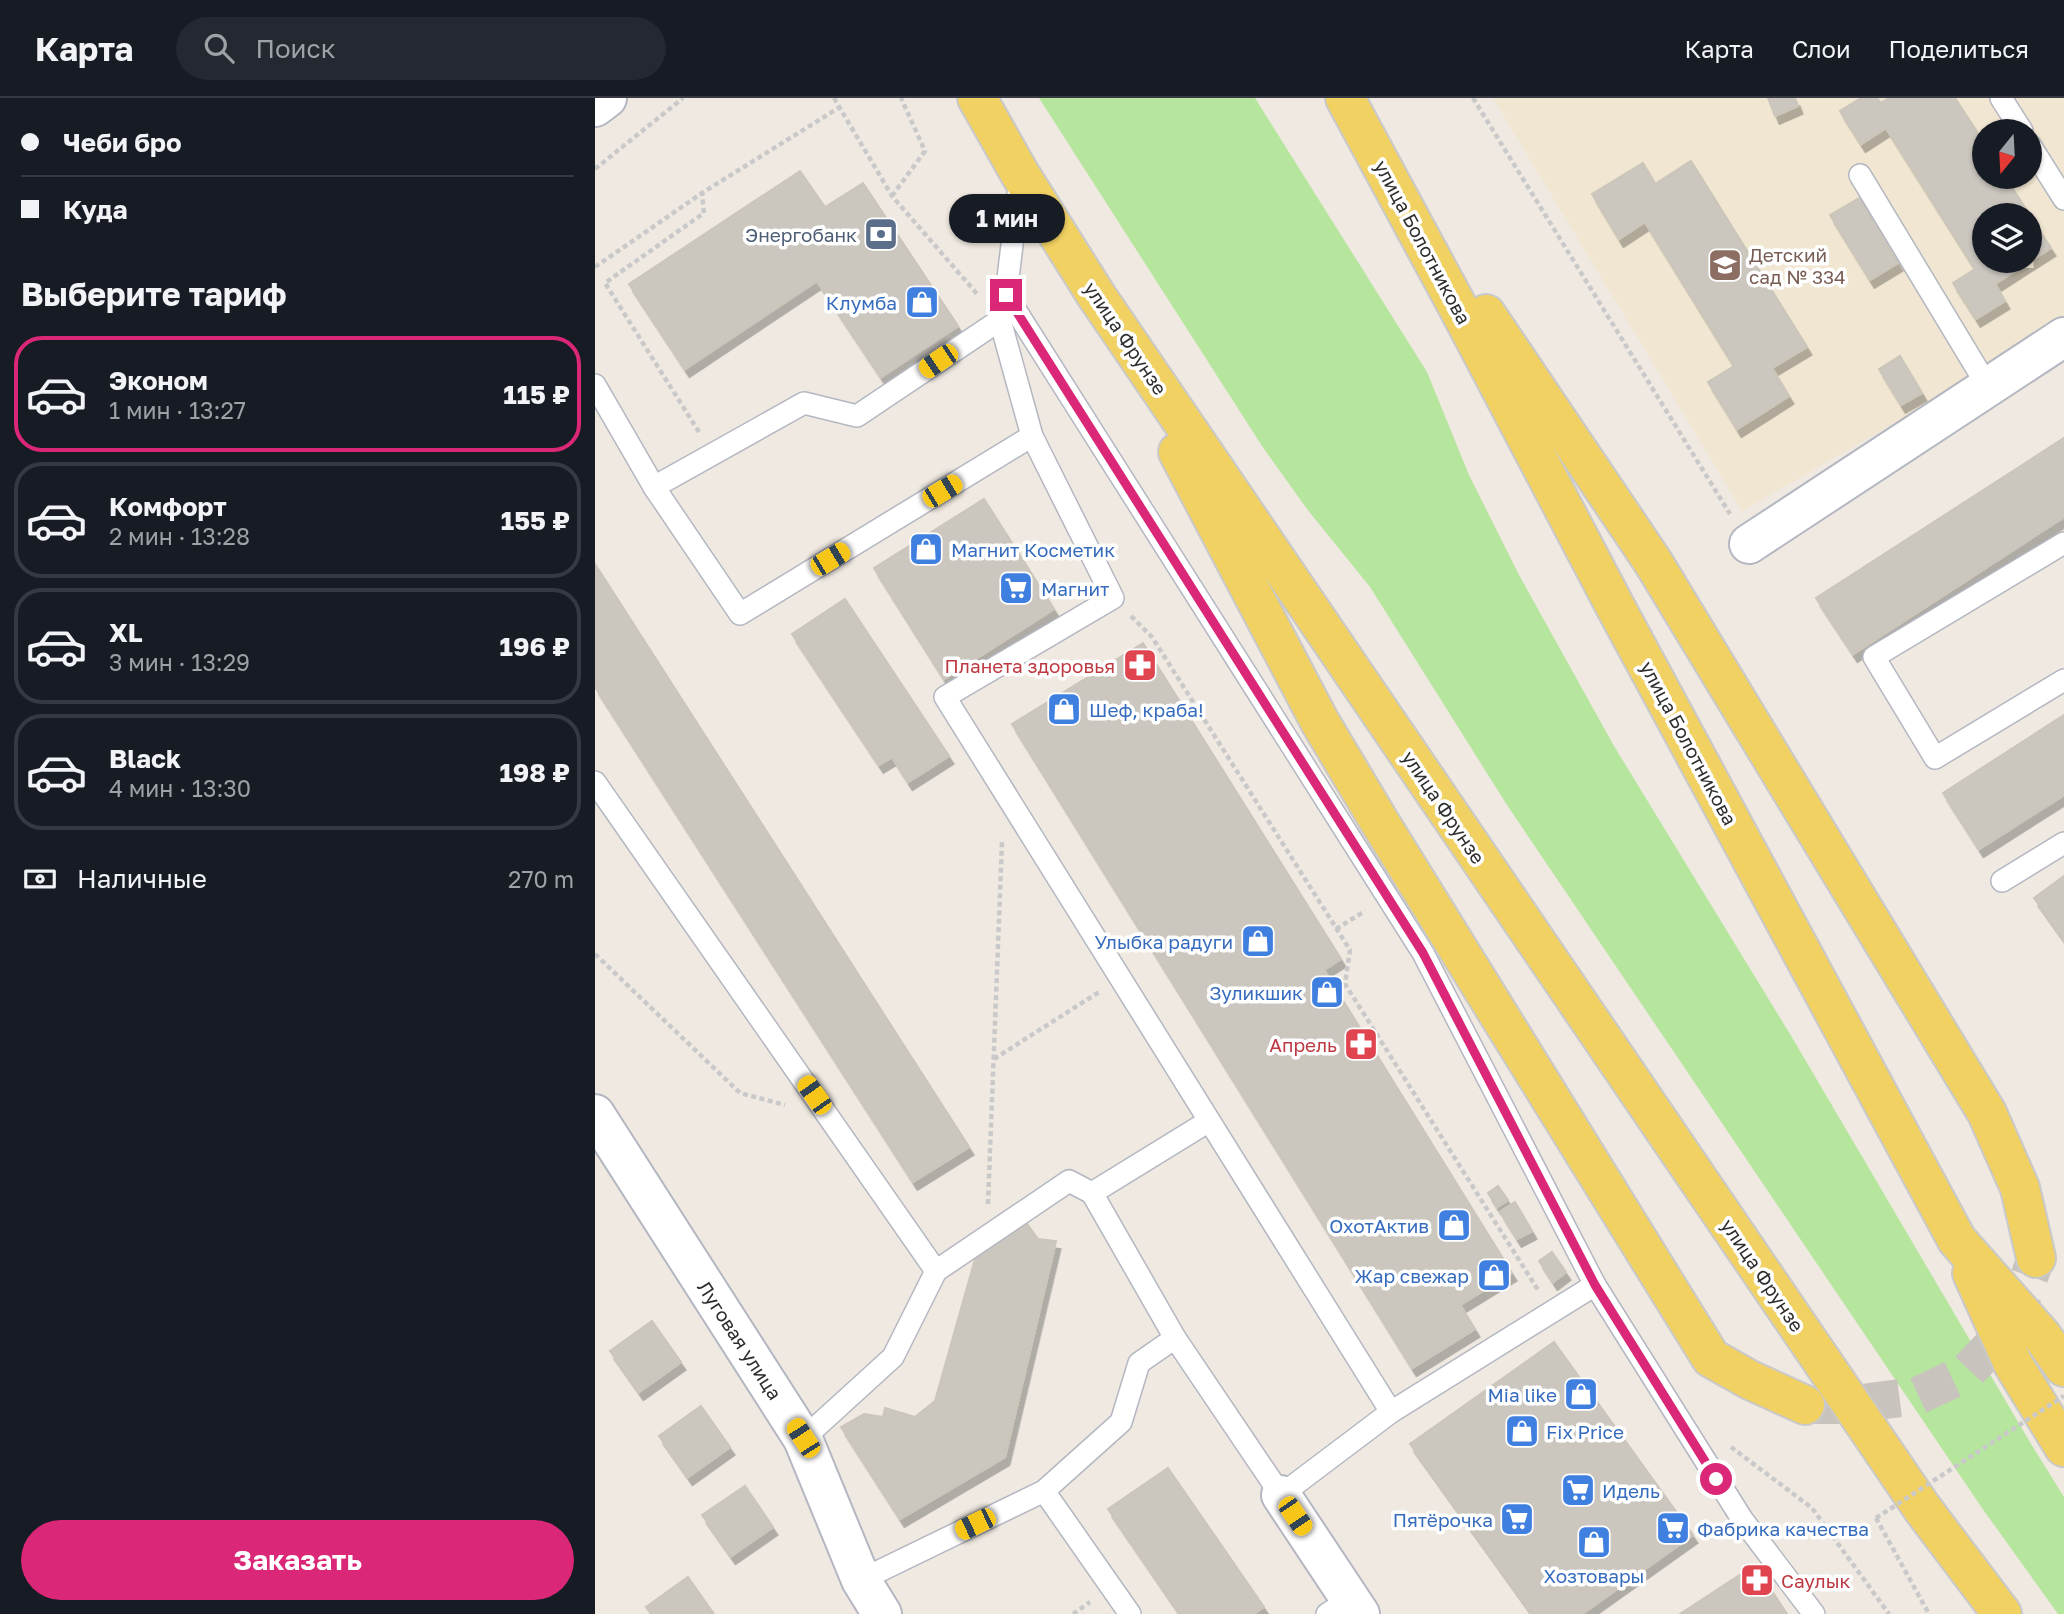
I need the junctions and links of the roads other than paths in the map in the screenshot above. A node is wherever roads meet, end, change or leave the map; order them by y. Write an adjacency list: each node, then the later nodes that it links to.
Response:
1 (607, 98): 5 (street)
2 (977, 98): 9 (main road, улица Фрунзе)
3 (1345, 98): 7 (main road, улица Болотникова)
4 (2001, 98): 6 (lane)
5 (595, 107)
6 (2014, 119)
7 (1367, 138): 29 (main road, улица Болотникова); 30 (main road)
8 (2042, 164): 11 (lane)
9 (1020, 174): 12 (lane); 13 (main road, улица Фрунзе)
10 (1860, 175): 17 (lane)
11 (2064, 199)
12 (1006, 295): 14 (lane); 32 (lane)
13 (1096, 295): 35 (main road); 41 (main road, улица Фрунзе)
14 (1000, 320): 18 (lane); 19 (lane)
15 (2064, 337): 17 (street)
16 (595, 385): 19 (lane)
17 (1988, 387): 21 (street)
18 (1032, 436): 19 (lane); 27 (lane)
19 (654, 487)
20 (2064, 543): 22 (lane)
21 (1749, 544)
22 (2064, 680)
23 (595, 782): 31 (lane)
24 (2064, 843): 25 (lane)
25 (2002, 881)
26 (595, 1114): 37 (street, Луговая улица)
27 (1209, 1121): 28 (lane); 36 (lane)
28 (1092, 1193): 31 (lane); 33 (lane)
29 (1957, 1240): 34 (main road, улица Болотникова); 38 (main road)
30 (2036, 1258)
31 (936, 1271): 37 (lane)
32 (1595, 1285): 36 (lane); 46 (lane)
33 (1175, 1338): 39 (lane); 40 (lane)
34 (2064, 1367)
35 (1805, 1405)
36 (1391, 1412): 40 (lane)
37 (803, 1438): 42 (street, Луговая улица)
38 (2064, 1447)
39 (1044, 1491): 42 (lane); 45 (lane)
40 (1281, 1495): 43 (street)
41 (1922, 1508): 47 (main road); 48 (main road)
42 (861, 1580): 44 (street, Луговая улица)
43 (1346, 1609)
44 (882, 1614)
45 (1130, 1614)
46 (1814, 1614)
47 (1978, 1614)
48 (2002, 1614)

